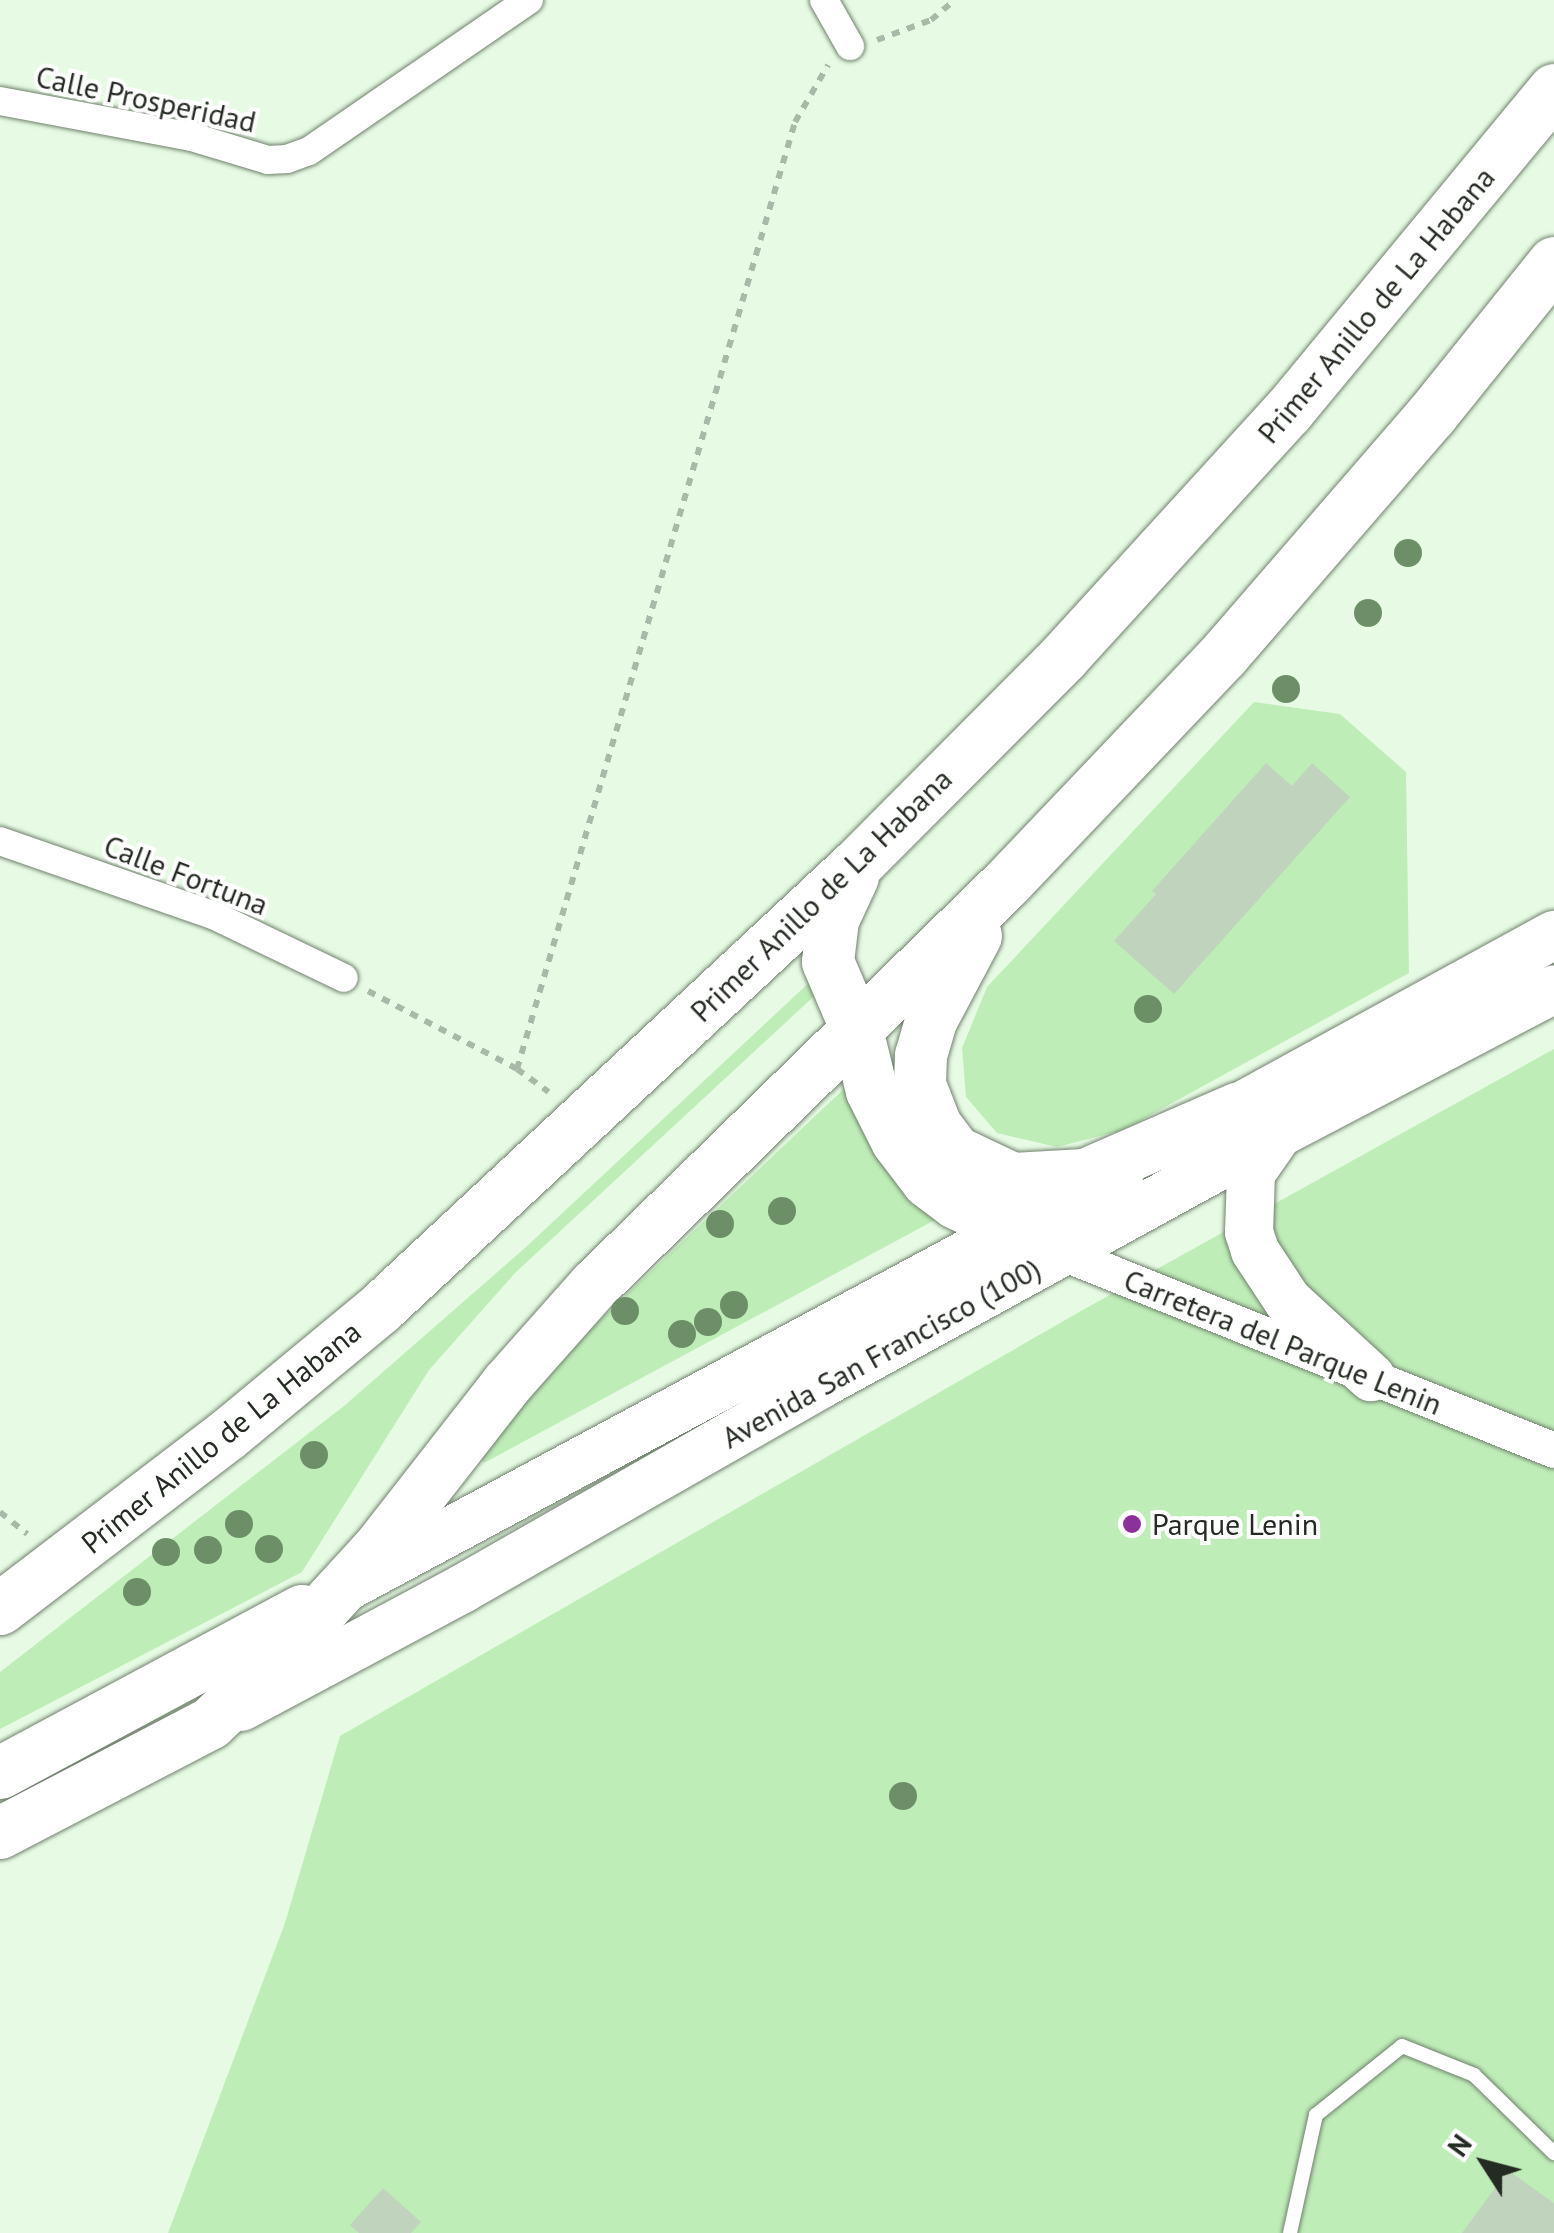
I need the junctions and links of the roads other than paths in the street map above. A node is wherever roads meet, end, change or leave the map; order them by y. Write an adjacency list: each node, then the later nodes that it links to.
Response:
1 (529, 0): 5 (street, Calle Prosperidad)
2 (824, 0): 3 (street)
3 (850, 46)
4 (1554, 90): 8 (highway, Primer Anillo de La Habana)
5 (0, 101)
6 (1554, 263): 9 (highway)
7 (0, 841): 11 (street, Calle Fortuna)
8 (860, 862): 13 (highway); 21 (highway, Primer Anillo de La Habana)
9 (1007, 883): 13 (highway); 15 (highway)
10 (1554, 936): 14 (highway, Avenida San Francisco (100))
11 (344, 978)
12 (1554, 989): 14 (highway, Avenida San Francisco (100))
13 (857, 1030): 16 (highway); 20 (highway)
14 (1258, 1121): 15 (highway); 16 (highway, Avenida San Francisco (100)); 17 (highway, Avenida San Francisco (100)); 18 (highway)
15 (960, 1154): 16 (highway)
16 (1013, 1230): 17 (street, Carretera del Parque Lenin); 20 (highway, Avenida San Francisco (100))
17 (1060, 1254): 18 (street, Carretera del Parque Lenin); 22 (highway, Avenida San Francisco (100))
18 (1371, 1377): 19 (street, Carretera del Parque Lenin)
19 (1554, 1450)
20 (343, 1588): 22 (highway); 23 (highway)
21 (0, 1609)
22 (211, 1723): 24 (highway)
23 (0, 1773)
24 (0, 1833)
25 (1554, 2153): 26 (lane)
26 (1290, 2233)

